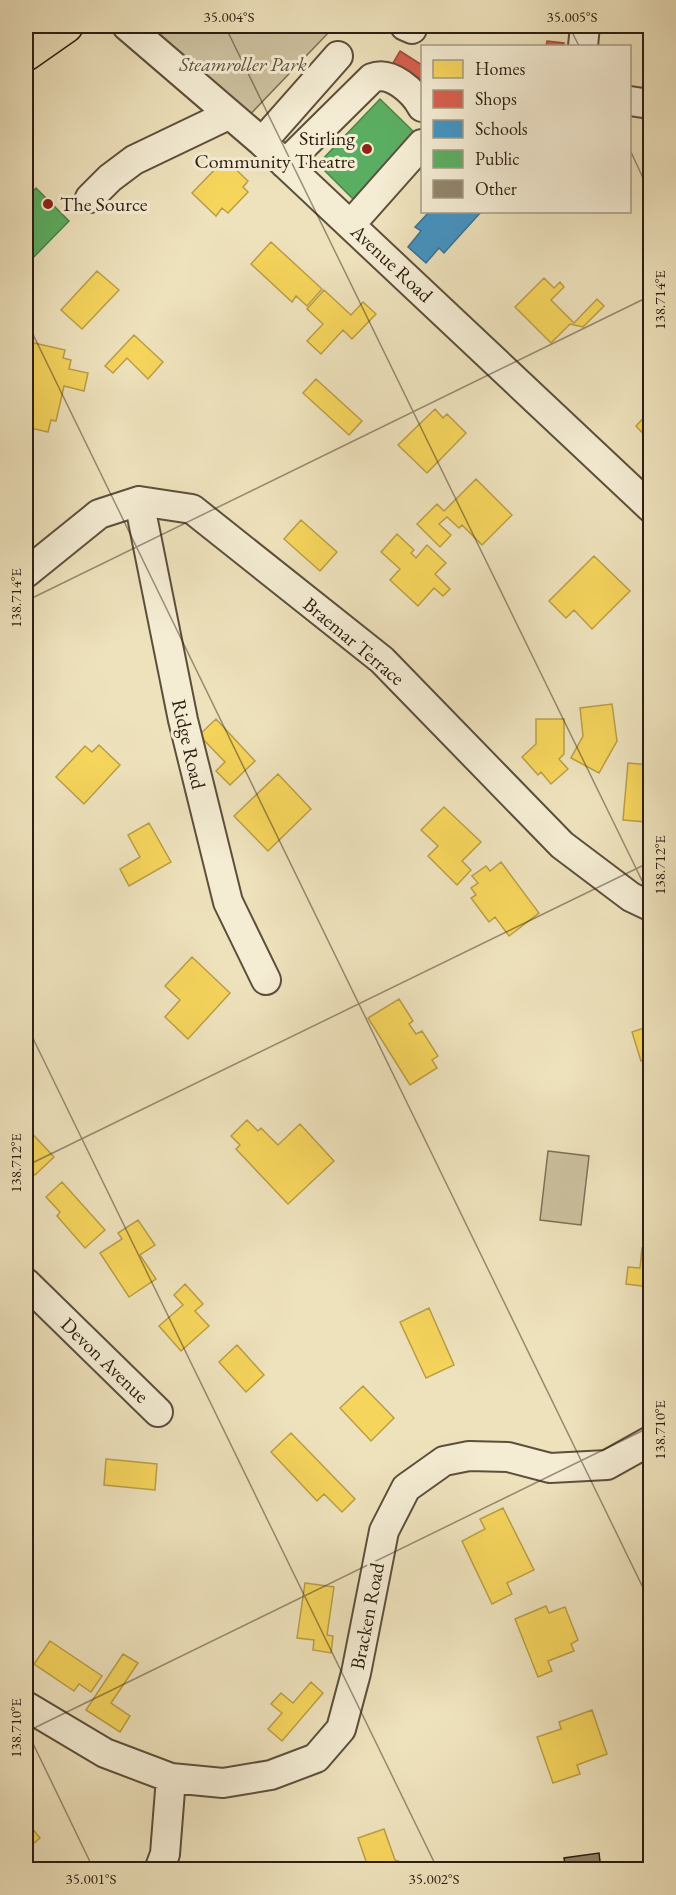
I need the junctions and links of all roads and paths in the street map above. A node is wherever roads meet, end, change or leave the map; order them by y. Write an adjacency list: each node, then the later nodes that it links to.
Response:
1 (66, 26): 5 (highway)
2 (127, 26): 8 (street, Avenue Road)
3 (585, 26): 4 (street)
4 (583, 45)
5 (26, 54)
6 (338, 56): 9 (street)
7 (421, 105): 11 (street)
8 (228, 115): 9 (street, Avenue Road); 12 (street)
9 (262, 142): 11 (street, Avenue Road)
10 (421, 146): 13 (street)
11 (285, 164): 13 (street, Avenue Road)
12 (90, 198)
13 (351, 224): 15 (street, Avenue Road)
14 (139, 501): 16 (street, Braemar Terrace); 17 (street, Braemar Terrace); 18 (street, Ridge Road)
15 (651, 507)
16 (26, 573)
17 (651, 906)
18 (266, 980)
19 (26, 1283): 20 (street, Devon Avenue)
20 (158, 1412)
21 (651, 1441): 23 (street, Bracken Road)
22 (26, 1706): 23 (street, Bracken Road)
23 (171, 1778): 24 (street)
24 (159, 1869)

